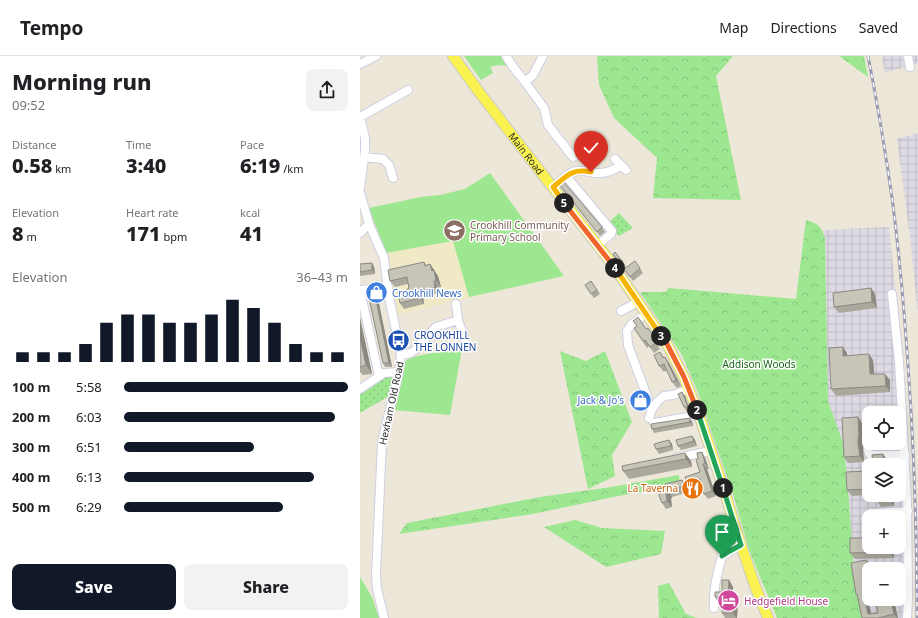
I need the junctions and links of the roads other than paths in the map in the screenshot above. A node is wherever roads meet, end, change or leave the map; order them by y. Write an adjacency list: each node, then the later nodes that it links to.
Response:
1 (376, 56): 6 (street)
2 (453, 56): 16 (main road, Main Road)
3 (506, 56): 8 (street)
4 (543, 56): 8 (street)
5 (908, 56): 7 (street)
6 (360, 64)
7 (910, 67)
8 (525, 82): 11 (street)
9 (408, 90): 10 (street)
10 (360, 117): 12 (street)
11 (582, 152)
12 (364, 157): 15 (street); 17 (street)
13 (621, 165): 14 (street)
14 (566, 176): 16 (street); 21 (street)
15 (393, 178)
16 (553, 187): 21 (main road, Main Road)
17 (360, 188)
18 (360, 192): 19 (street, Hexham Old Road)
19 (369, 224): 20 (street); 22 (street, Hexham Old Road)
20 (360, 233)
21 (598, 246): 27 (main road, Main Road)
22 (388, 288): 23 (street); 26 (street, Hexham Old Road)
23 (360, 290): 35 (street)
24 (892, 294): 42 (street)
25 (398, 295): 26 (street)
26 (389, 297): 33 (street, Hexham Old Road)
27 (638, 302): 29 (street); 30 (main road, Main Road)
28 (456, 304): 31 (street)
29 (621, 311)
30 (646, 314): 37 (main road, Main Road); 38 (street)
31 (458, 320): 32 (street); 33 (street)
32 (464, 340)
33 (401, 355): 34 (street, Hexham Old Road)
34 (399, 372): 35 (street); 47 (street, Hexham Old Road)
35 (380, 376): 36 (street)
36 (360, 389)
37 (689, 389): 39 (main road, Main Road); 39 (street)
38 (648, 399)
39 (699, 415): 41 (main road, Main Road)
40 (868, 450): 42 (street)
41 (711, 451): 43 (street); 45 (main road, Main Road)
42 (905, 455): 44 (street)
43 (665, 461)
44 (908, 511): 49 (street)
45 (741, 545): 46 (street); 48 (main road, Main Road)
46 (714, 608)
47 (384, 618)
48 (768, 618)
49 (907, 618)

